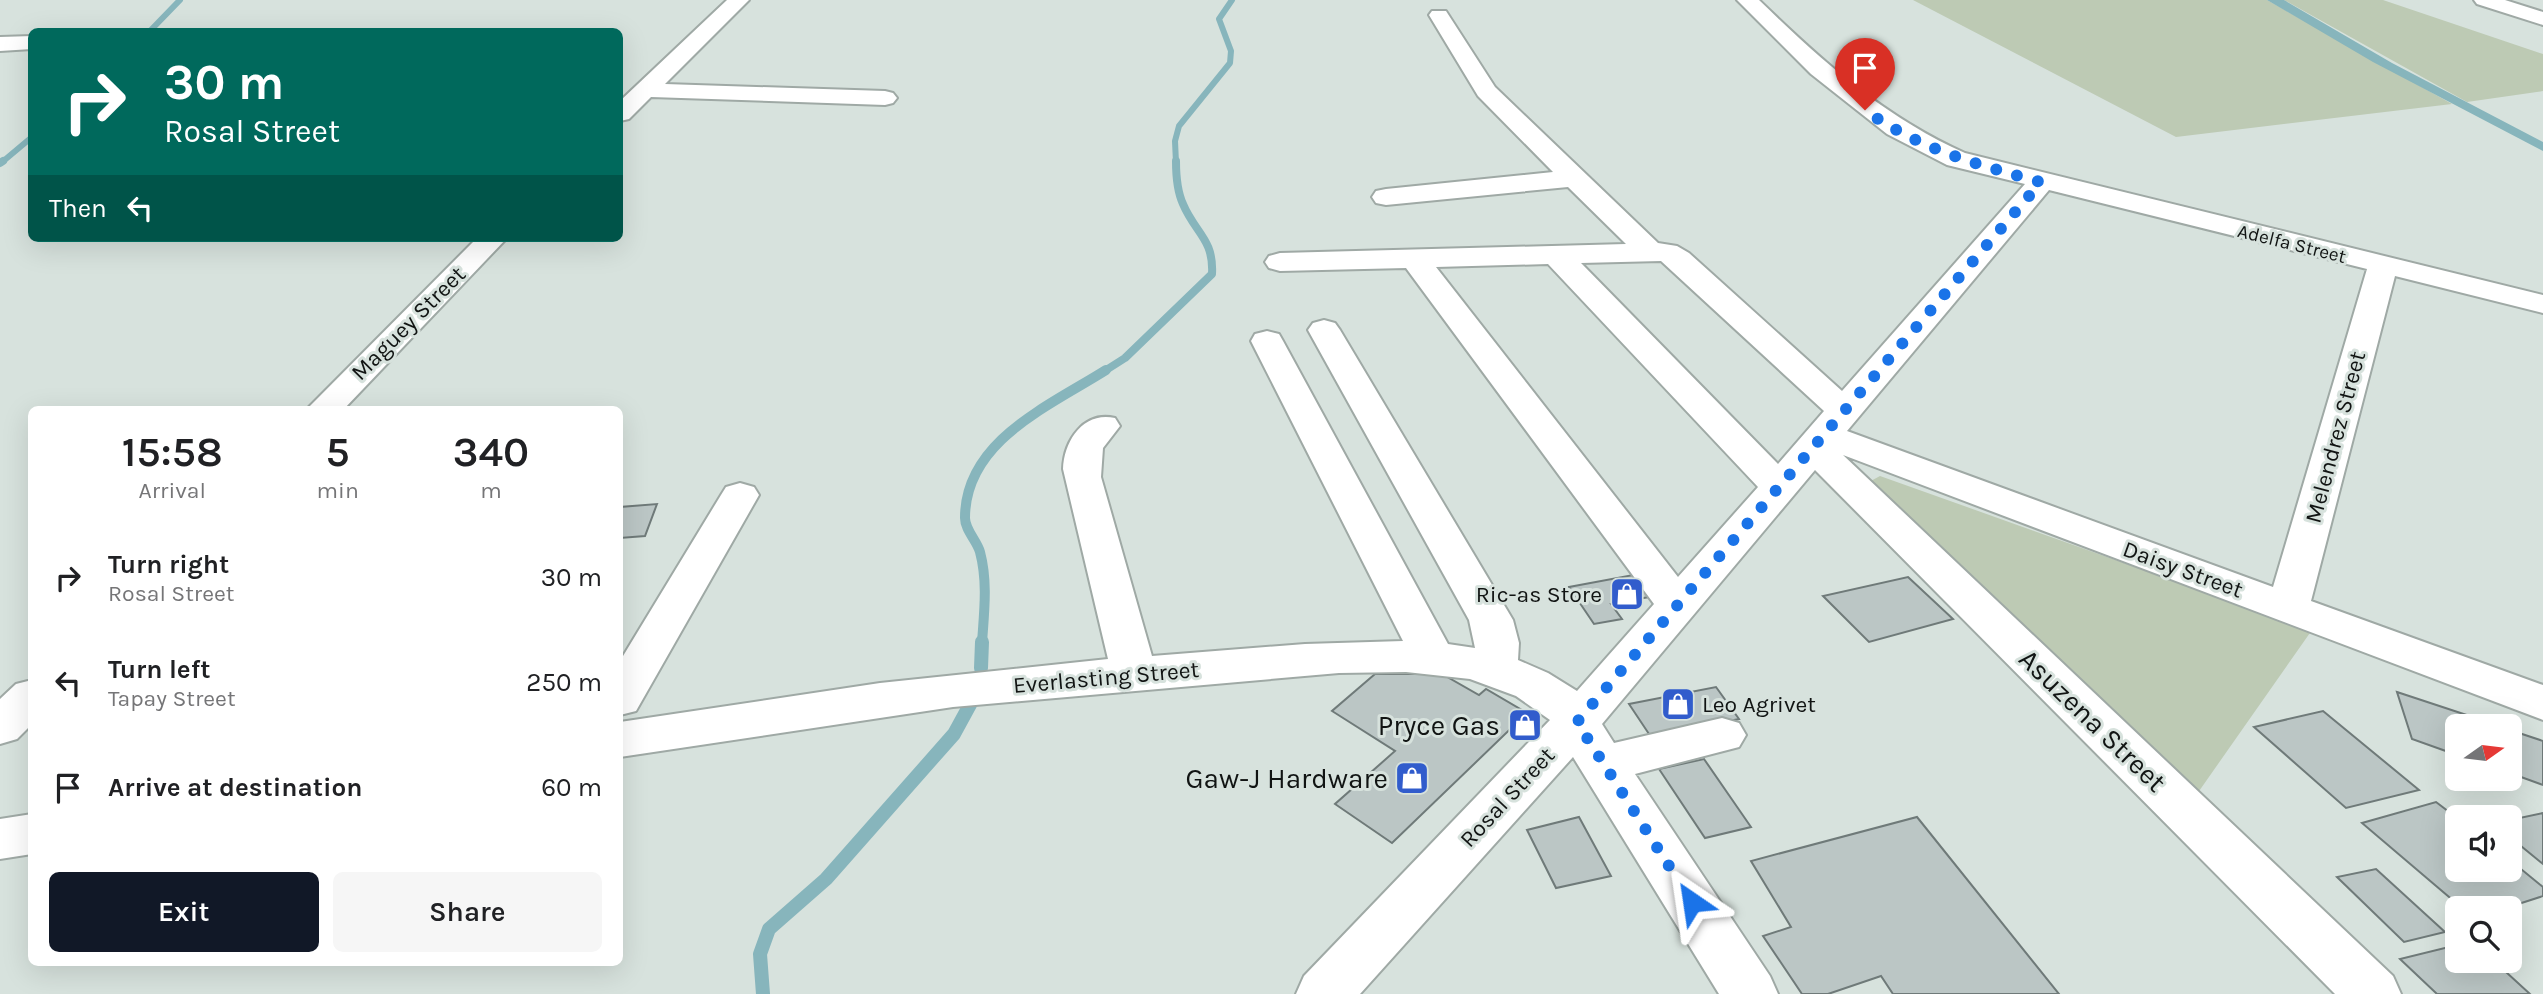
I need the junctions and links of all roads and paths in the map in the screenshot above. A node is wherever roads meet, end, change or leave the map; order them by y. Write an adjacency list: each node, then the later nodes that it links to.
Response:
1 (739, 0): 8 (street)
2 (1747, 0): 12 (street, Adelfa Street)
3 (2484, 0): 5 (street)
4 (1439, 15): 11 (street)
5 (2543, 19)
6 (28, 41): 7 (street)
7 (0, 44)
8 (644, 90): 9 (street); 10 (street)
9 (885, 98)
10 (623, 111)
11 (1573, 178): 13 (street); 15 (street)
12 (2041, 182): 19 (street, Adelfa Street); 25 (street, Rosal Street)
13 (1386, 197)
14 (489, 242): 23 (street, Maguey Street)
15 (1649, 251): 16 (street); 25 (street, Asuzena Street)
16 (1555, 254): 17 (street); 26 (street)
17 (1414, 258): 18 (street); 28 (street)
18 (1280, 262)
19 (2382, 265): 20 (street, Adelfa Street); 29 (street, Melendrez Street)
20 (2543, 304)
21 (1324, 330): 31 (street)
22 (1267, 341): 30 (street)
23 (327, 406)
24 (1102, 426): 32 (street)
25 (1826, 431): 26 (street, Rosal Street); 29 (street, Daisy Street); 45 (street, Asuzena Street)
26 (1779, 487): 28 (street, Rosal Street)
27 (740, 495): 33 (street)
28 (1677, 606): 36 (street, Rosal Street)
29 (2288, 608): 35 (street, Daisy Street)
30 (1434, 659): 31 (street, Everlasting Street); 32 (street, Everlasting Street)
31 (1495, 669): 36 (street, Everlasting Street)
32 (1133, 673): 39 (street, Everlasting Street)
33 (623, 694)
34 (28, 700): 37 (street)
35 (2543, 703)
36 (1577, 722): 40 (street, Everlasting Street); 43 (street, Rosal Street)
37 (0, 727)
38 (1722, 735): 40 (street)
39 (623, 740)
40 (1604, 764): 44 (street, Everlasting Street)
41 (28, 835): 42 (street)
42 (0, 839)
43 (1324, 994)
44 (1750, 994)
45 (2373, 994)

